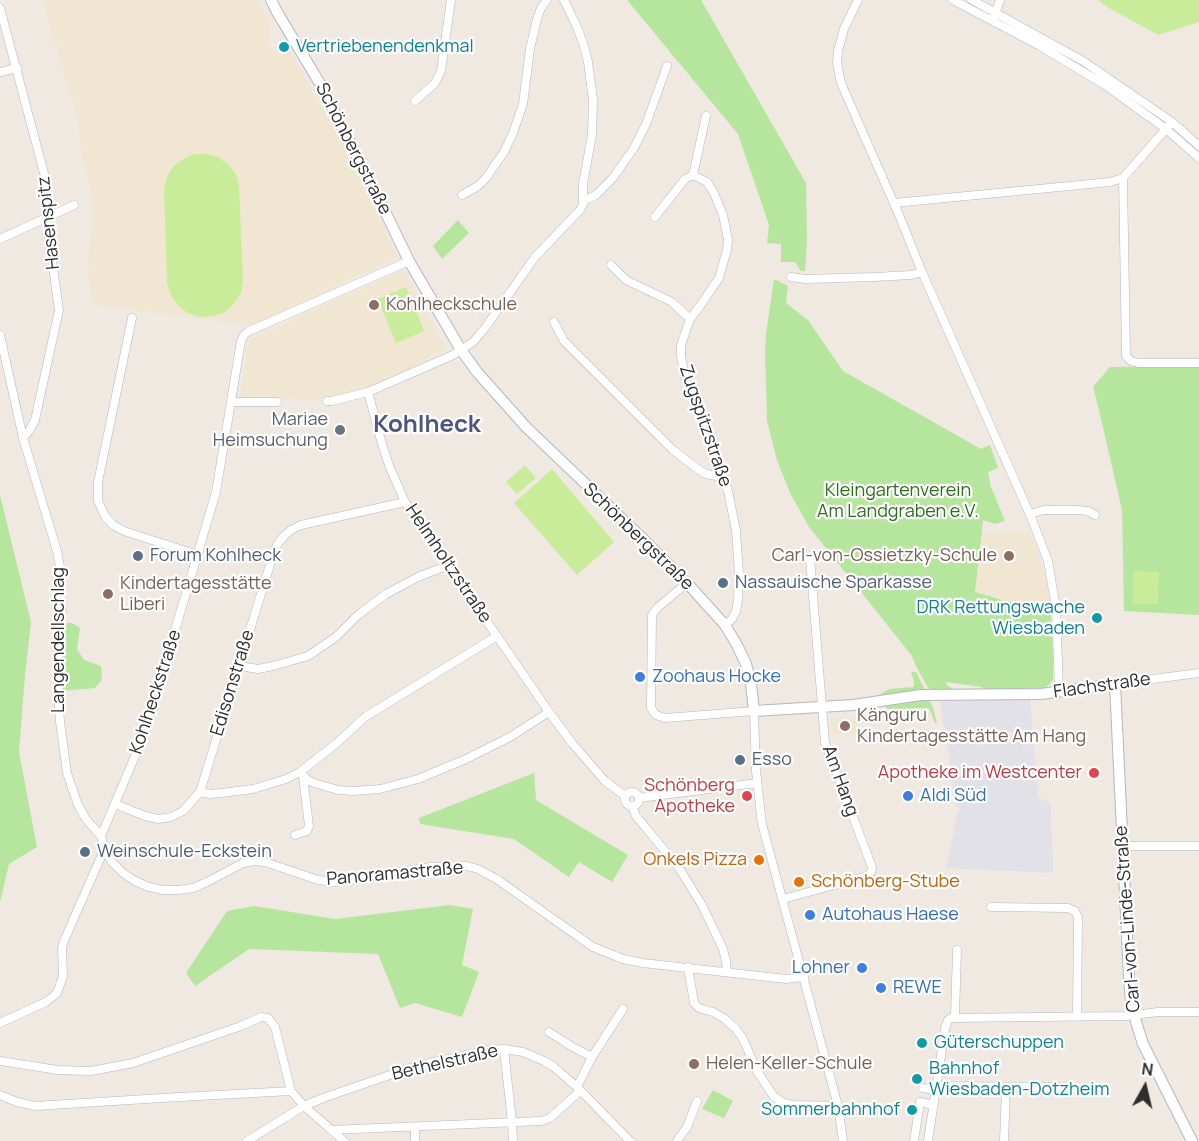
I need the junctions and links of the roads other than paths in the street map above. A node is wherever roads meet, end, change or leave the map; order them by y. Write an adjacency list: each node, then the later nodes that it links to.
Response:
1 (271, 0): 28 (street, Schönbergstraße)
2 (451, 0): 14 (street)
3 (547, 0): 21 (street)
4 (564, 0): 22 (street)
5 (858, 0): 23 (street)
6 (952, 0): 10 (street)
7 (972, 0): 10 (street)
8 (1000, 0): 10 (street)
9 (0, 8): 12 (street, Hasenspitz)
10 (994, 17): 16 (street)
11 (667, 66): 22 (street)
12 (17, 68): 13 (street); 26 (street, Hasenspitz)
13 (0, 72)
14 (415, 101)
15 (706, 116): 19 (street)
16 (1169, 126): 17 (street); 18 (street); 20 (street)
17 (1199, 146)
18 (1199, 158)
19 (693, 175): 25 (street); 33 (street, Zugspitzstraße)
20 (1123, 178): 23 (street); 37 (street)
21 (462, 195)
22 (583, 201): 36 (street)
23 (894, 203): 30 (street)
24 (74, 205): 26 (street)
25 (655, 217)
26 (46, 218): 27 (street); 42 (street, Hasenspitz)
27 (0, 239)
28 (409, 261): 36 (street, Schönbergstraße); 40 (street, Kohlheckstraße)
29 (611, 265): 33 (street)
30 (922, 272): 31 (street); 45 (street)
31 (791, 277)
32 (132, 318): 47 (street)
33 (690, 319): 43 (street, Zugspitzstraße)
34 (554, 322): 43 (street)
35 (0, 335): 42 (street, Langendellschlag)
36 (461, 350): 38 (street); 50 (street, Schönbergstraße)
37 (1199, 363)
38 (368, 392): 39 (street); 44 (street, Helmholtzstraße)
39 (327, 401)
40 (231, 402): 41 (street); 47 (street, Kohlheckstraße)
41 (277, 402)
42 (23, 438): 68 (street, Langendellschlag)
43 (724, 476): 51 (street, Zugspitzstraße)
44 (405, 502): 49 (street, Helmholtzstraße); 53 (street, Edisonstraße)
45 (1029, 514): 46 (street); 56 (street)
46 (1095, 515)
47 (198, 555): 65 (street, Kohlheckstraße)
48 (810, 559): 57 (street, Am Hang)
49 (449, 566): 52 (street, Helmholtzstraße); 53 (street)
50 (687, 584): 51 (street, Schönbergstraße); 58 (street)
51 (724, 625): 58 (street, Schönbergstraße)
52 (497, 636): 59 (street, Helmholtzstraße); 60 (street)
53 (239, 666): 62 (street, Edisonstraße)
54 (1199, 673): 55 (street, Flachstraße)
55 (1115, 684): 56 (street, Flachstraße); 69 (street, Carl-von-Linde-Straße)
56 (1059, 692): 57 (street, Flachstraße)
57 (822, 708): 58 (street, Flachstraße); 72 (street, Am Hang)
58 (754, 711): 61 (street, Schönbergstraße)
59 (549, 712): 60 (street); 63 (street, Helmholtzstraße)
60 (301, 774): 62 (street); 67 (street)
61 (757, 783): 64 (street); 72 (street, Schönbergstraße)
62 (200, 792): 65 (street, Edisonstraße)
63 (625, 796): 64 (street); 66 (street)
64 (639, 798): 66 (street)
65 (115, 804): 68 (street, Kohlheckstraße)
66 (632, 806): 76 (street)
67 (295, 835)
68 (101, 836): 71 (street, Panoramastraße)
69 (1122, 846): 70 (street); 80 (street, Carl-von-Linde-Straße)
70 (1199, 846)
71 (104, 850): 75 (street, Panoramastraße); 83 (street)
72 (783, 899): 77 (street, Schönbergstraße)
73 (992, 907): 81 (street)
74 (957, 950): 82 (street)
75 (688, 967): 76 (street, Panoramastraße); 98 (street)
76 (727, 972): 77 (street, Panoramastraße)
77 (804, 977): 98 (street, Schönbergstraße)
78 (623, 1009): 86 (street)
79 (1199, 1012): 80 (street)
80 (1134, 1015): 81 (street); 112 (street, Carl-von-Linde-Straße)
81 (1077, 1016): 82 (street)
82 (951, 1019): 90 (street)
83 (0, 1023)
84 (549, 1032): 86 (street)
85 (504, 1049): 92 (street, Bethelstraße); 97 (street, Bethelstraße); 99 (street)
86 (592, 1057): 92 (street)
87 (0, 1061): 93 (street)
88 (1006, 1087): 90 (street); 91 (street); 111 (street)
89 (923, 1088): 90 (street)
90 (936, 1088): 96 (street)
91 (1070, 1088)
92 (579, 1089): 99 (street); 106 (street, Bethelstraße)
93 (291, 1091): 94 (street); 97 (street)
94 (0, 1095)
95 (697, 1101): 107 (street)
96 (933, 1105): 109 (street); 110 (street)
97 (304, 1106): 101 (street); 102 (street, Bethelstraße)
98 (838, 1106): 108 (street, Schönbergstraße)
99 (512, 1122): 100 (street); 105 (street)
100 (414, 1126): 101 (street); 104 (street)
101 (332, 1130): 103 (street)
102 (247, 1141)
103 (344, 1141)
104 (416, 1141)
105 (513, 1141)
106 (630, 1141)
107 (677, 1141)
108 (843, 1141)
109 (914, 1141)
110 (928, 1141)
111 (1004, 1141)
112 (1192, 1141)

